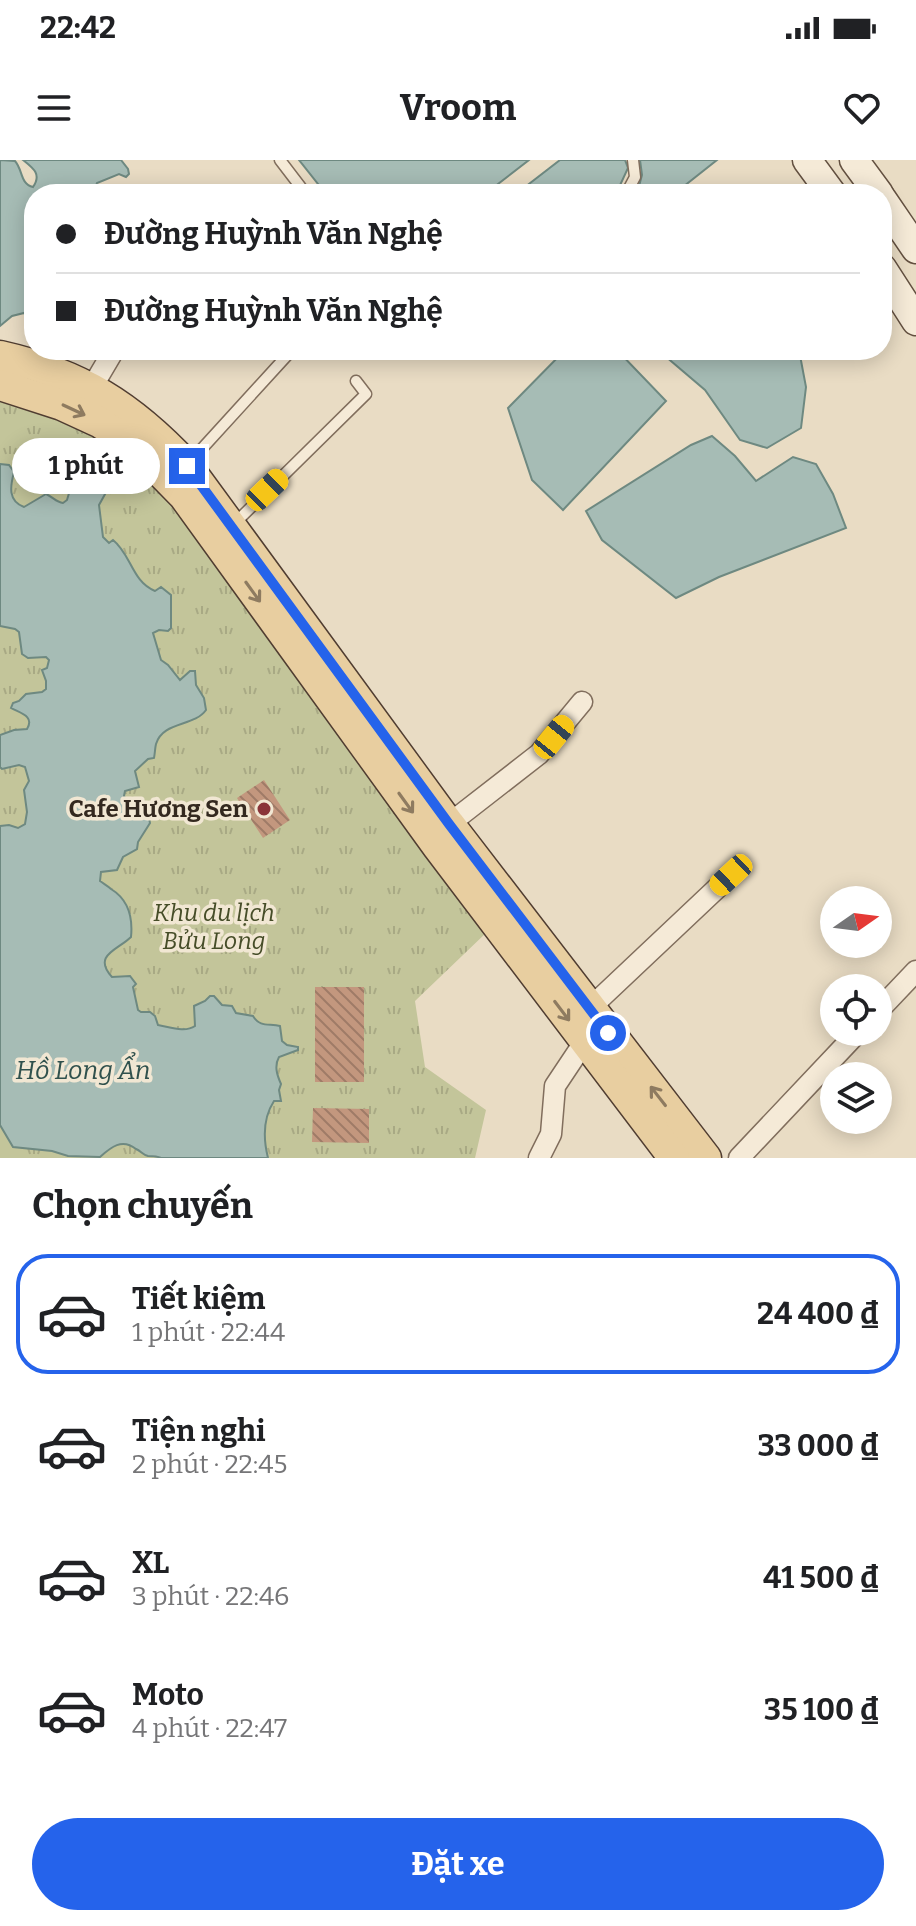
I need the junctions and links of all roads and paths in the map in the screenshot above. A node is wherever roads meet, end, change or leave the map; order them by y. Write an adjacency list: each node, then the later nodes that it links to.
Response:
1 (280, 160): 5 (lane)
2 (633, 160): 6 (lane)
3 (807, 160): 7 (main road)
4 (854, 160): 8 (main road)
5 (298, 184)
6 (631, 184)
7 (825, 184)
8 (872, 184)
9 (892, 214): 10 (main road)
10 (916, 249)
11 (892, 284): 12 (main road)
12 (916, 321)
13 (0, 356): 18 (main road)
14 (108, 360): 18 (street)
15 (283, 360): 19 (lane)
16 (356, 381): 20 (lane)
17 (0, 385): 27 (main road, one-way to 27)
18 (91, 389): 19 (main road)
19 (187, 466): 20 (main road)
20 (232, 526): 22 (main road)
21 (582, 702): 22 (street)
22 (449, 824): 26 (main road)
23 (731, 875): 26 (street)
24 (916, 971): 25 (street)
25 (892, 996)
26 (590, 1008): 31 (main road, one-way to 26)
27 (585, 1041): 29 (street); 30 (main road)
28 (845, 1046): 32 (street)
29 (539, 1158)
30 (674, 1158)
31 (706, 1158)
32 (739, 1158)

